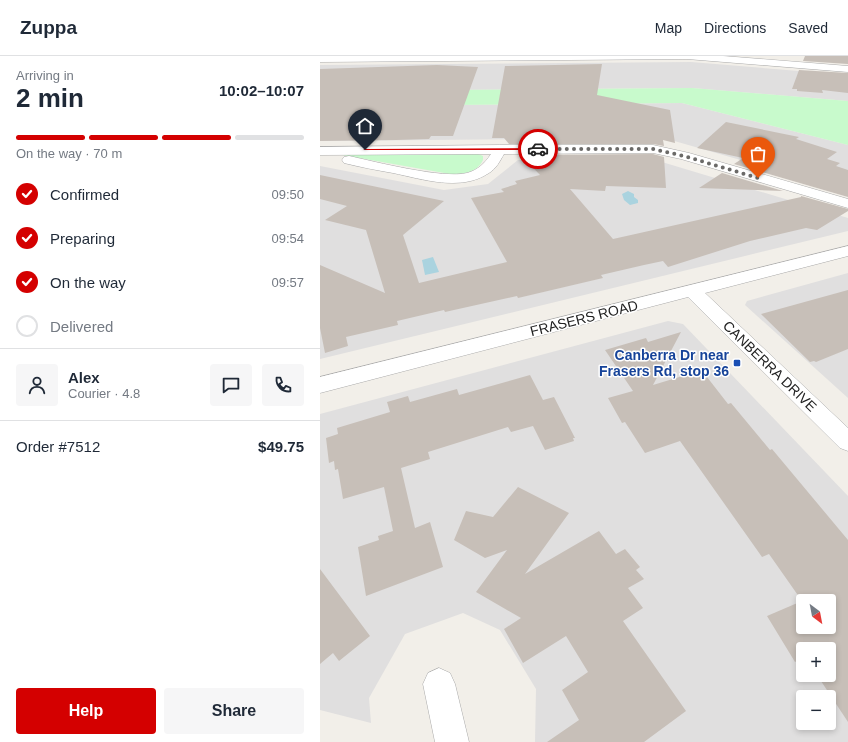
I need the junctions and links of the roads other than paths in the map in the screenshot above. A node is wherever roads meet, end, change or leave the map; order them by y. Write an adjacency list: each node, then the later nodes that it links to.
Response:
1 (491, 57): 2 (street); 3 (street)
2 (320, 59)
3 (848, 69)
4 (500, 149): 5 (street); 6 (street); 7 (street)
5 (320, 151)
6 (320, 155)
7 (848, 204)
8 (848, 251): 9 (street, FRASERS ROAD)
9 (692, 291): 10 (street, FRASERS ROAD); 11 (street, CANBERRA DRIVE)
10 (320, 386)
11 (848, 442)
12 (439, 684): 13 (street)
13 (452, 742)

